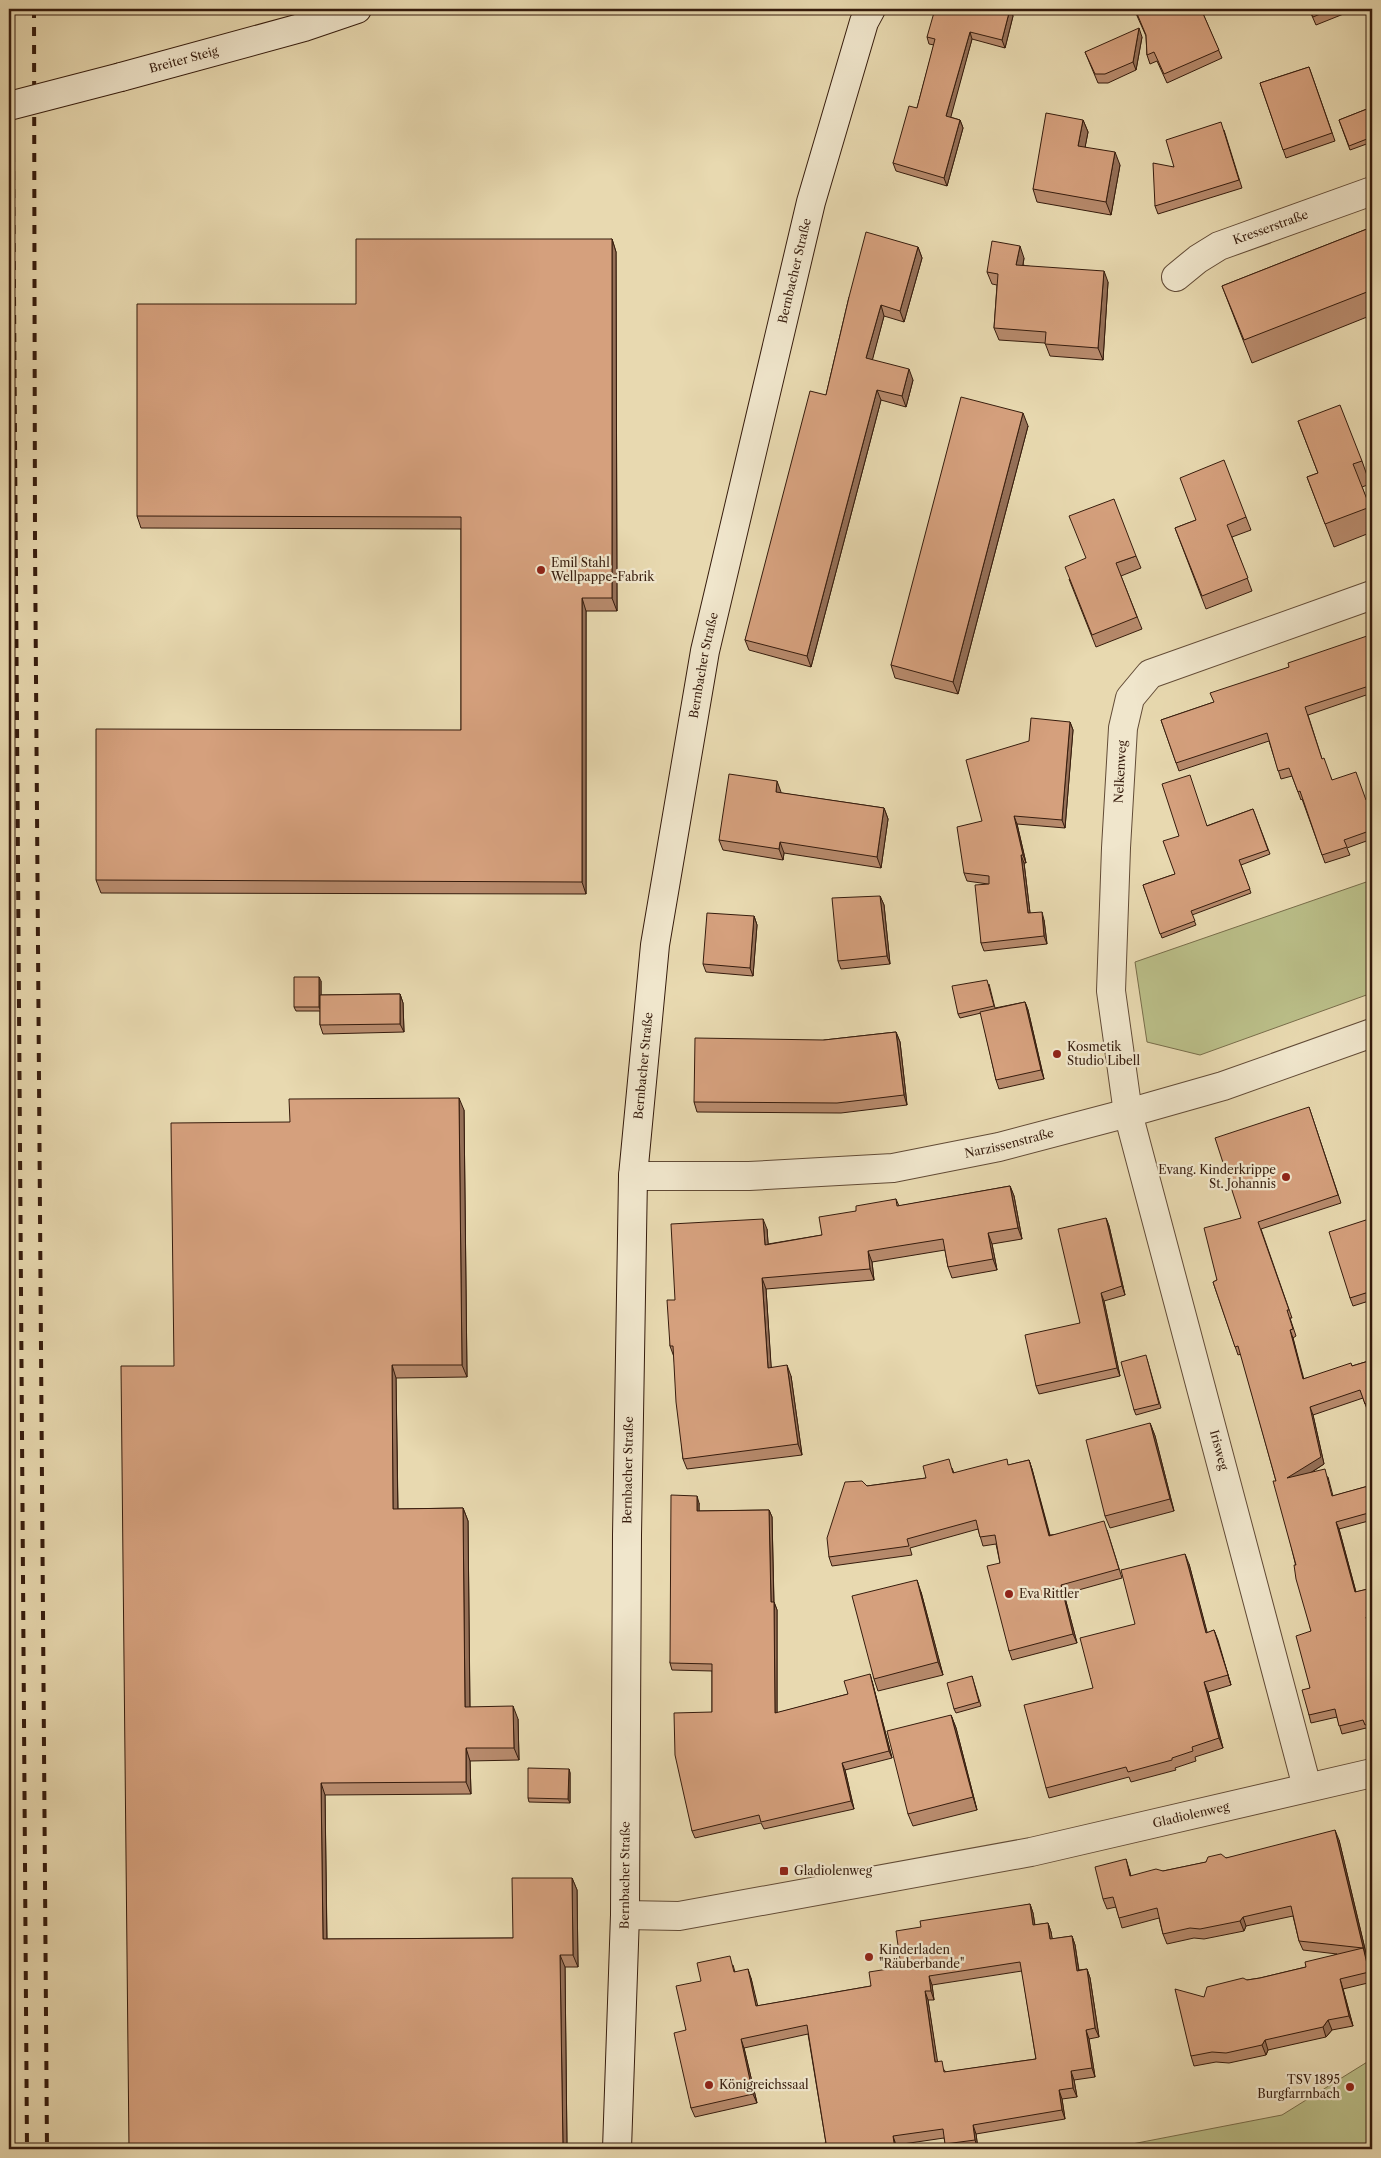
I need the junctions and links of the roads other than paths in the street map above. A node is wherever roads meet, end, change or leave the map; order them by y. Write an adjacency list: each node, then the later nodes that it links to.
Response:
1 (358, 9): 3 (street, Breiter Steig, bridge)
2 (871, 9): 9 (street, Bernbacher Straße)
3 (9, 106)
4 (1372, 191): 5 (street, Kresserstraße)
5 (1176, 277)
6 (1372, 595): 8 (street, Nelkenweg)
7 (1372, 1033): 8 (street, Narzissenstraße)
8 (1128, 1113): 9 (street, Narzissenstraße); 11 (street, Irisweg)
9 (632, 1176): 12 (street, Bernbacher Straße)
10 (1372, 1773): 11 (street, Gladiolenweg)
11 (1307, 1787): 12 (street, Gladiolenweg)
12 (624, 1915): 13 (street, Bernbacher Straße)
13 (617, 2149)

